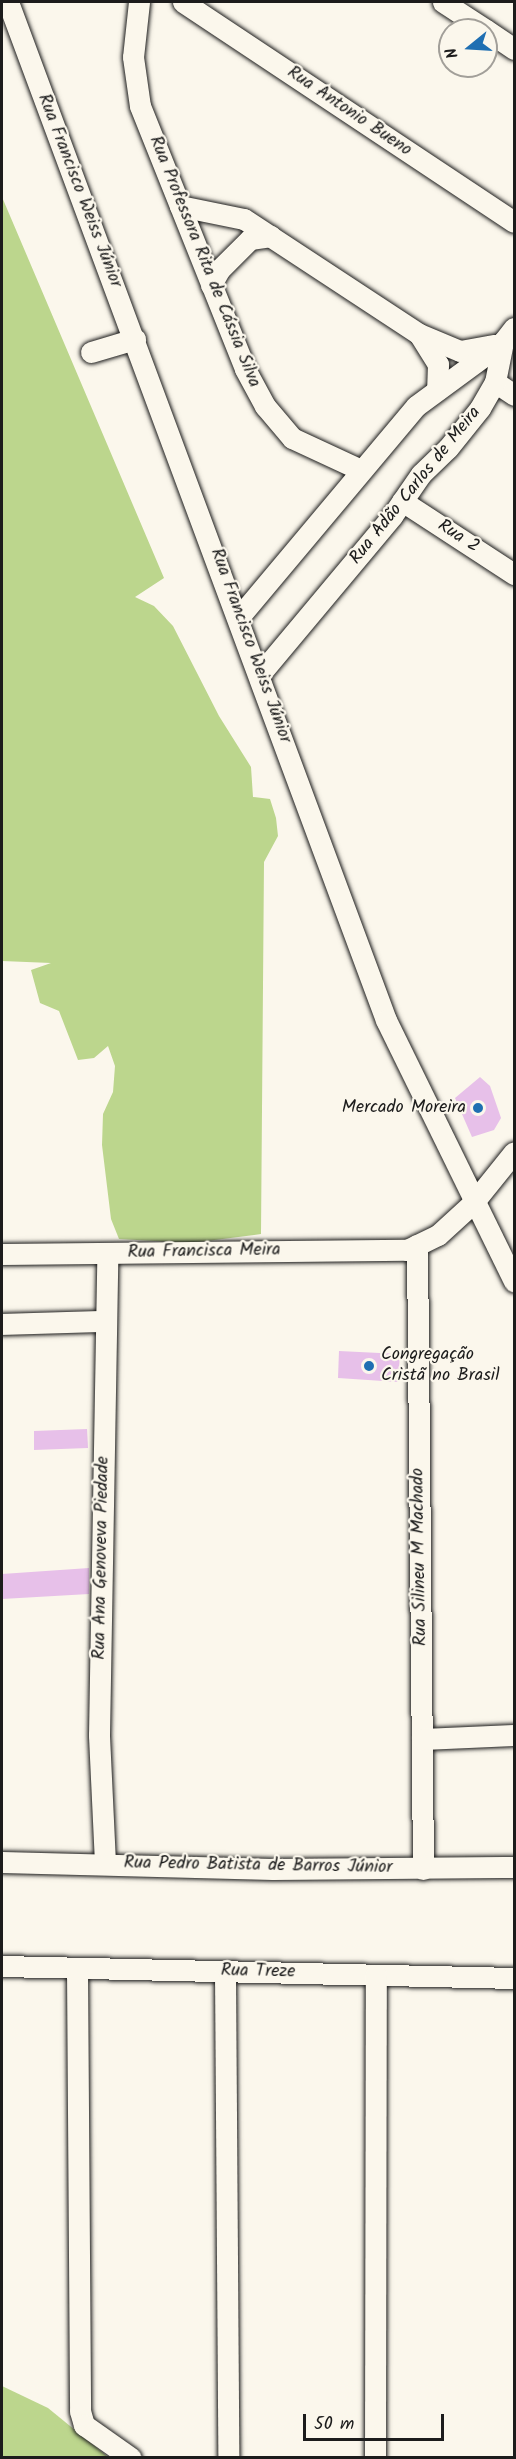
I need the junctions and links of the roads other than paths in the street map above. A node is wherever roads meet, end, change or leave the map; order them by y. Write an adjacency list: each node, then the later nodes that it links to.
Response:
1 (8, 2): 14 (street, Rua Francisco Weiss Júnior)
2 (139, 2): 8 (street, Rua Professora Rita de Cássia Silva)
3 (183, 2): 9 (street, Rua Antonio Bueno)
4 (443, 2): 5 (street)
5 (468, 18)
6 (498, 38): 7 (street)
7 (514, 49)
8 (180, 206): 10 (street); 11 (street, Rua Professora Rita de Cássia Silva)
9 (514, 222)
10 (271, 236): 11 (street); 12 (street)
11 (212, 285): 19 (street, Rua Professora Rita de Cássia Silva)
12 (419, 334): 13 (street); 17 (street)
13 (509, 335): 16 (street, Rua Adão Carlos de Meira); 17 (street)
14 (135, 339): 15 (street); 22 (street, Rua Francisco Weiss Júnior)
15 (91, 352)
16 (495, 382): 18 (street); 20 (street, Rua Adão Carlos de Meira)
17 (437, 390): 19 (street)
18 (514, 395)
19 (361, 470): 22 (street)
20 (402, 501): 21 (street, Rua 2); 23 (street, Rua Adão Carlos de Meira)
21 (514, 574)
22 (239, 616): 23 (street, Rua Francisco Weiss Júnior)
23 (260, 674): 25 (street, Rua Francisco Weiss Júnior)
24 (514, 1152): 25 (street)
25 (473, 1203): 26 (street); 29 (street, Rua Francisco Weiss Júnior)
26 (412, 1247): 27 (street, Rua Francisca Meira); 33 (street, Rua Silineu M Machado)
27 (107, 1252): 28 (street, Rua Francisca Meira); 30 (street, Rua Ana Genoveva Piedade)
28 (2, 1254)
29 (514, 1281)
30 (106, 1321): 31 (street); 35 (street, Rua Ana Genoveva Piedade)
31 (2, 1324)
32 (514, 1735): 33 (street)
33 (422, 1739): 37 (street, Rua Silineu M Machado)
34 (2, 1862): 35 (street, Rua Pedro Batista de Barros Júnior)
35 (105, 1863): 37 (street, Rua Pedro Batista de Barros Júnior)
36 (514, 1867): 37 (street, Rua Pedro Batista de Barros Júnior)
37 (423, 1869)
38 (2, 1966): 39 (street, Rua Treze)
39 (77, 1968): 40 (street, Rua Treze); 43 (street)
40 (225, 1972): 41 (street, Rua Treze); 44 (street)
41 (376, 1975): 42 (street, Rua Treze); 45 (street)
42 (514, 1978)
43 (131, 2457)
44 (228, 2457)
45 (375, 2457)

